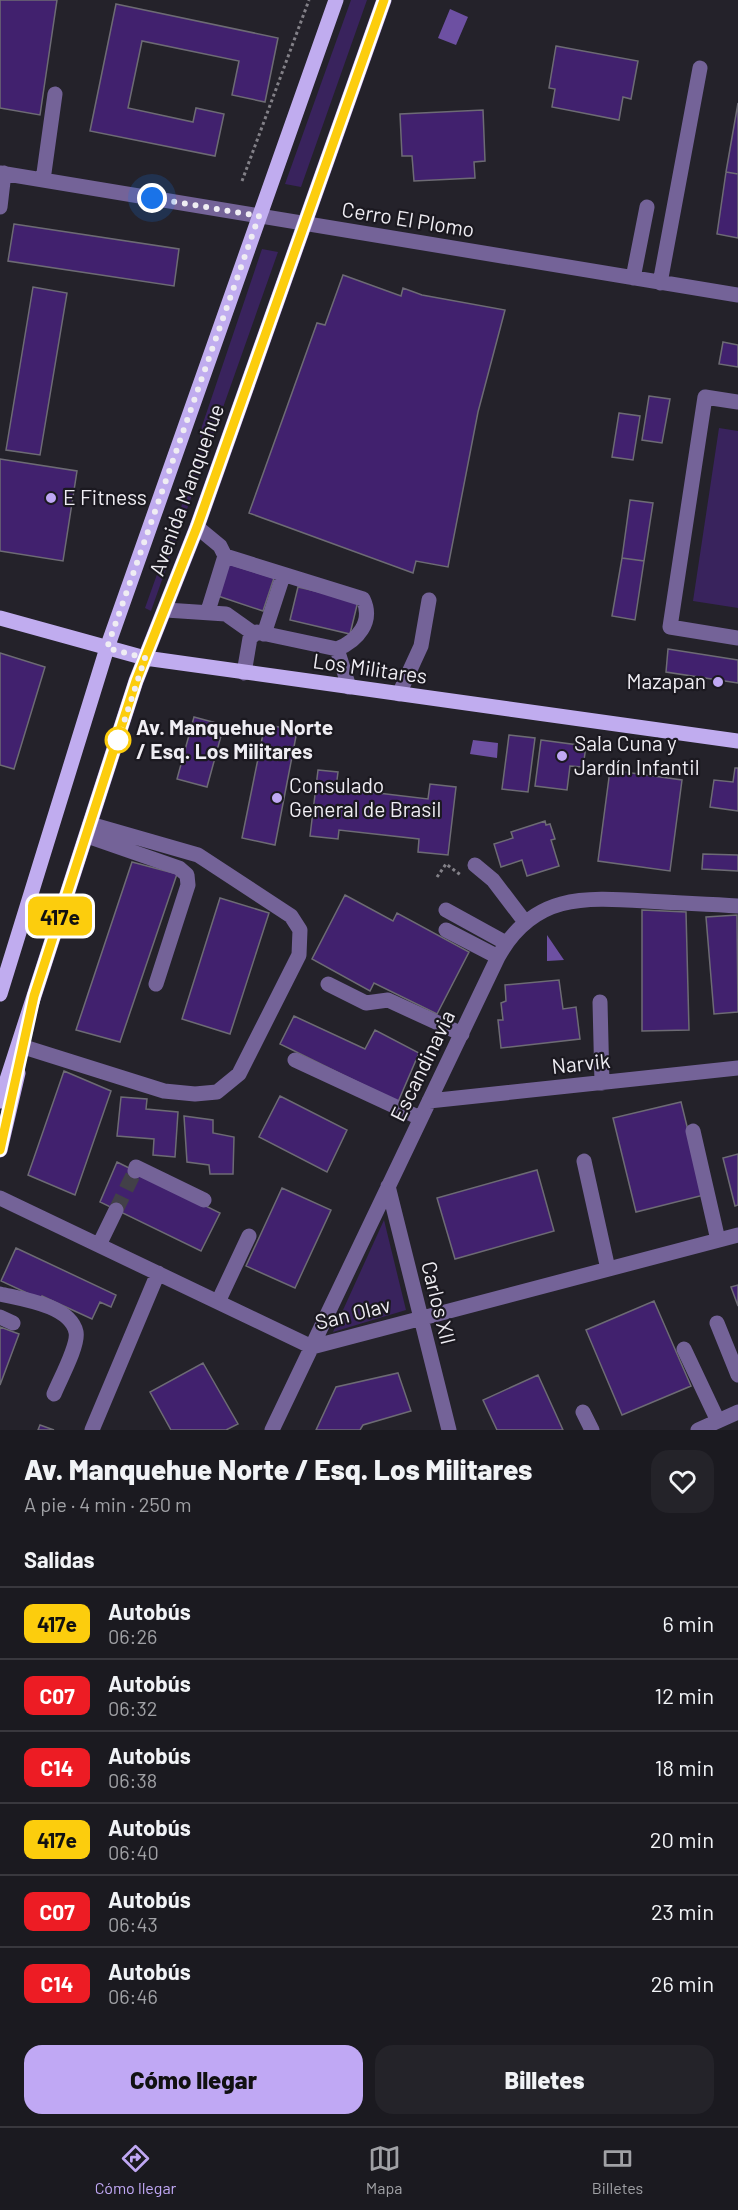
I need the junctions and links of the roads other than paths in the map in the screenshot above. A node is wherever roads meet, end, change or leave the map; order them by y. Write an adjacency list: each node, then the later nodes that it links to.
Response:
1 (336, 0): 9 (main road, Avenida Manquehue)
2 (384, 0): 10 (main road, Avenida Manquehue)
3 (700, 68): 12 (street)
4 (54, 94): 6 (street)
5 (2, 173): 6 (street, Cerro El Plomo); 7 (street)
6 (43, 180): 9 (street, Cerro El Plomo)
7 (0, 207)
8 (647, 207): 11 (street)
9 (259, 216): 10 (street, Cerro El Plomo); 24 (main road, Avenida Manquehue)
10 (304, 224): 11 (street, Cerro El Plomo); 15 (main road, Avenida Manquehue)
11 (633, 278): 12 (street, Cerro El Plomo)
12 (660, 283): 13 (street, Cerro El Plomo)
13 (738, 295)
14 (738, 402): 23 (street)
15 (197, 527): 16 (street); 19 (main road, Avenida Manquehue)
16 (225, 556): 17 (street); 20 (street)
17 (283, 576): 22 (street); 25 (street)
18 (429, 600): 29 (street)
19 (165, 610): 20 (street); 26 (main road, Avenida Manquehue)
20 (208, 611): 22 (street)
21 (0, 618): 24 (main road, Los Militares)
22 (258, 634): 25 (street); 27 (street)
23 (738, 638)
24 (107, 648): 26 (main road, Los Militares); 36 (main road, Avenida Manquehue)
25 (337, 649): 28 (street)
26 (145, 658): 27 (main road, Los Militares); 31 (main road, Avenida Manquehue)
27 (244, 673): 28 (main road, Los Militares)
28 (349, 687): 29 (main road, Los Militares)
29 (399, 694): 30 (main road, Los Militares)
30 (738, 741)
31 (88, 830): 41 (street); 44 (main road, Avenida Manquehue); 47 (street)
32 (475, 865): 35 (street)
33 (738, 906): 35 (street, Escandinavia)
34 (446, 910): 38 (street)
35 (525, 922): 38 (street, Escandinavia)
36 (20, 927): 40 (main road, Avenida Manquehue); 43 (main road, Avenida Manquehue)
37 (446, 930): 39 (street)
38 (506, 943): 39 (street, Escandinavia)
39 (498, 957): 46 (street, Escandinavia)
40 (0, 959)
41 (156, 984)
42 (328, 984): 46 (street)
43 (0, 994)
44 (34, 996): 47 (main road, Avenida Manquehue); 51 (main road, Avenida Manquehue)
45 (600, 1002): 50 (street)
46 (462, 1034): 52 (street, Escandinavia)
47 (24, 1047): 55 (main road, Avenida Manquehue)
48 (295, 1060): 53 (street)
49 (738, 1068): 50 (street, Narvik)
50 (602, 1083): 52 (street, Narvik)
51 (0, 1101)
52 (429, 1101): 53 (street, Escandinavia)
53 (420, 1118): 58 (street, Escandinavia)
54 (693, 1131): 64 (street)
55 (0, 1150)
56 (584, 1161): 66 (street)
57 (135, 1171): 60 (street)
58 (388, 1186): 70 (street, Carlos XII); 72 (street, Escandinavia)
59 (0, 1198): 65 (street, San Olav)
60 (204, 1200)
61 (116, 1210): 65 (street)
62 (738, 1235): 64 (street, San Olav)
63 (249, 1236): 69 (street)
64 (718, 1240): 66 (street, San Olav)
65 (99, 1245): 67 (street, San Olav)
66 (608, 1269): 70 (street, San Olav)
67 (158, 1273): 69 (street, San Olav); 79 (street)
68 (0, 1294): 75 (street)
69 (218, 1302): 72 (street, San Olav)
70 (420, 1318): 72 (street, San Olav); 81 (street, Carlos XII)
71 (717, 1323): 74 (street)
72 (312, 1347): 80 (street, Escandinavia)
73 (684, 1349): 78 (street)
74 (736, 1367)
75 (54, 1394)
76 (583, 1412): 82 (street)
77 (738, 1412): 78 (street)
78 (718, 1421): 83 (street)
79 (92, 1430)
80 (272, 1430)
81 (449, 1430)
82 (592, 1430)
83 (699, 1430)

